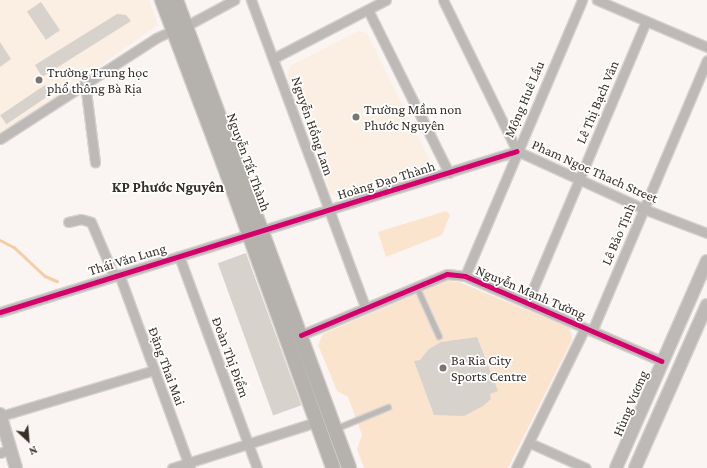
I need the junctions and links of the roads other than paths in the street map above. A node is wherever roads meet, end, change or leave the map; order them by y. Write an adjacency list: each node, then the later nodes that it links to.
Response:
1 (162, 0): 11 (main road, Nguyễn Tất Thành)
2 (176, 0): 11 (main road, Nguyễn Tất Thành)
3 (234, 0): 11 (street)
4 (251, 0): 13 (street, Nguyễn Hồng Lam)
5 (386, 0): 9 (street)
6 (443, 0): 17 (street, Pham Ngoc Thach Street)
7 (582, 0): 17 (street, Mộng Huê Lầu)
8 (597, 0): 10 (street)
9 (368, 10): 13 (street); 19 (street)
10 (646, 21): 12 (street); 20 (street, Lê Thị Bạch Vân)
11 (180, 28): 15 (street); 24 (main road, Nguyễn Tất Thành)
12 (707, 47)
13 (274, 58): 22 (street, Nguyễn Hồng Lam)
14 (707, 60): 21 (street, Lê Bảo Tịnh)
15 (84, 83): 16 (street); 18 (street)
16 (0, 139)
17 (517, 151): 19 (street, Hoàng Đạo Thành); 20 (street, Pham Ngoc Thach Street); 29 (street, Mộng Huê Lầu)
18 (95, 162)
19 (449, 173): 22 (street, Hoàng Đạo Thành)
20 (580, 181): 21 (street, Pham Ngoc Thach Street); 31 (street, Lê Thị Bạch Vân)
21 (644, 209): 25 (street, Pham Ngoc Thach Street); 35 (street, Lê Bảo Tịnh)
22 (328, 210): 24 (street, Hoàng Đạo Thành); 33 (street, Nguyễn Hồng Lam)
23 (68, 222): 28 (street, Đặng Thai Mai)
24 (255, 231): 26 (street, Thái Văn Lung); 36 (main road, Nguyễn Tất Thành); 42 (main road, Nguyễn Tất Thành)
25 (707, 233)
26 (179, 256): 28 (street, Thái Văn Lung); 45 (street, Đoàn Thị Điểm)
27 (707, 261): 38 (main road, Hùng Vương)
28 (116, 275): 34 (street, Thái Văn Lung); 39 (street, Đặng Thai Mai)
29 (465, 276): 30 (street, Nguyễn Mạnh Tường); 31 (street, Nguyễn Mạnh Tường)
30 (416, 286): 33 (street, Nguyễn Mạnh Tường); 37 (lane)
31 (527, 303): 35 (street, Nguyễn Mạnh Tường)
32 (707, 305): 56 (main road)
33 (366, 306): 36 (street, Nguyễn Mạnh Tường)
34 (0, 312)
35 (589, 330): 38 (street, Nguyễn Mạnh Tường); 44 (street, Lê Bảo Tịnh)
36 (301, 334): 43 (main road, Nguyễn Tất Thành)
37 (439, 336)
38 (661, 361): 55 (main road, Hùng Vương)
39 (154, 370): 41 (street); 47 (street, Đặng Thai Mai)
40 (388, 407): 43 (lane)
41 (0, 415): 46 (main road)
42 (316, 422): 45 (street); 51 (main road, Nguyễn Tất Thành)
43 (335, 429): 52 (main road, Nguyễn Tất Thành)
44 (530, 443): 53 (street, Lê Bảo Tịnh); 54 (street)
45 (248, 445): 47 (street); 50 (street, Đoàn Thị Điểm)
46 (5, 451): 48 (main road)
47 (189, 466): 49 (street)
48 (16, 468)
49 (172, 468)
50 (257, 468)
51 (333, 468)
52 (349, 468)
53 (516, 468)
54 (586, 468)
55 (616, 468)
56 (635, 468)

